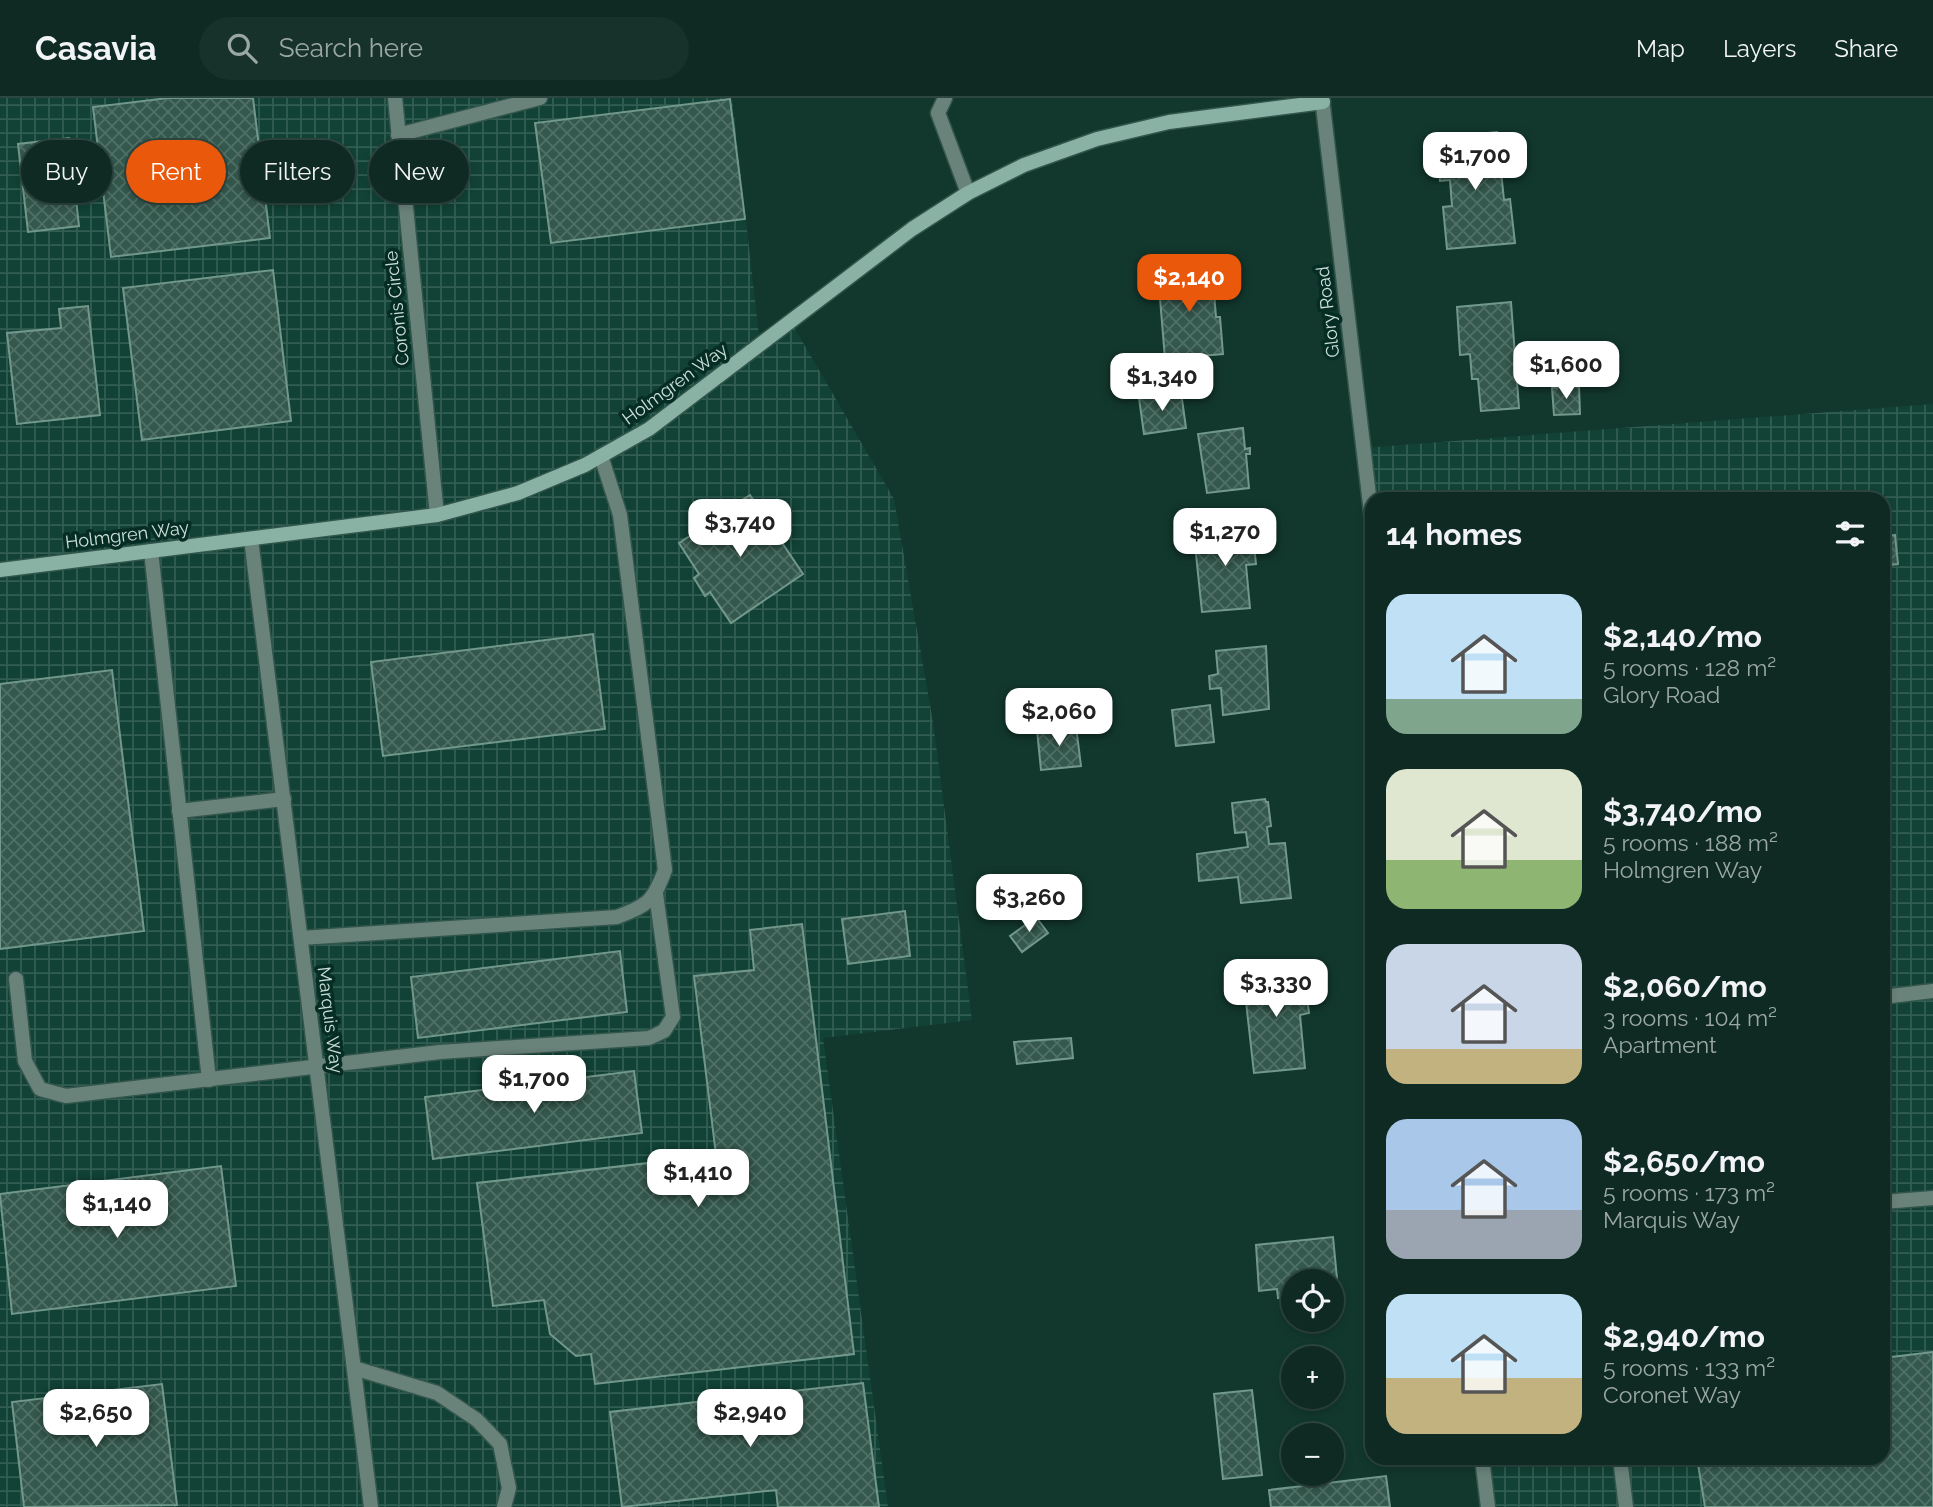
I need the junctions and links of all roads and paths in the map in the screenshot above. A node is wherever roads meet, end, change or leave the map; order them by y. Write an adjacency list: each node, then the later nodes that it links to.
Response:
1 (395, 98): 5 (street, Coronis Circle)
2 (540, 98): 5 (street)
3 (945, 98): 6 (street)
4 (1322, 100): 6 (street, Holmgren Way); 8 (street, Glory Road)
5 (398, 135): 9 (street, Coronis Circle)
6 (968, 193): 7 (street, Holmgren Way)
7 (601, 456): 9 (street, Holmgren Way); 15 (street)
8 (1369, 492)
9 (437, 515): 10 (street, Holmgren Way)
10 (251, 539): 11 (street, Holmgren Way); 13 (street, Marquis Way)
11 (151, 551): 12 (street, Holmgren Way); 14 (street)
12 (0, 569)
13 (284, 799): 14 (street); 16 (street, Marquis Way)
14 (179, 811): 21 (street)
15 (656, 894): 16 (street); 20 (street)
16 (301, 938): 20 (street, Marquis Way)
17 (16, 979): 21 (street)
18 (1933, 991): 19 (street)
19 (1890, 996)
20 (317, 1067): 21 (street); 24 (street, Marquis Way)
21 (209, 1080)
22 (1933, 1198): 23 (street)
23 (1890, 1201)
24 (354, 1368): 27 (street, Marquis Way); 28 (street)
25 (1483, 1465): 29 (street)
26 (1621, 1465): 30 (street)
27 (371, 1507)
28 (504, 1507)
29 (1488, 1507)
30 (1626, 1507)

